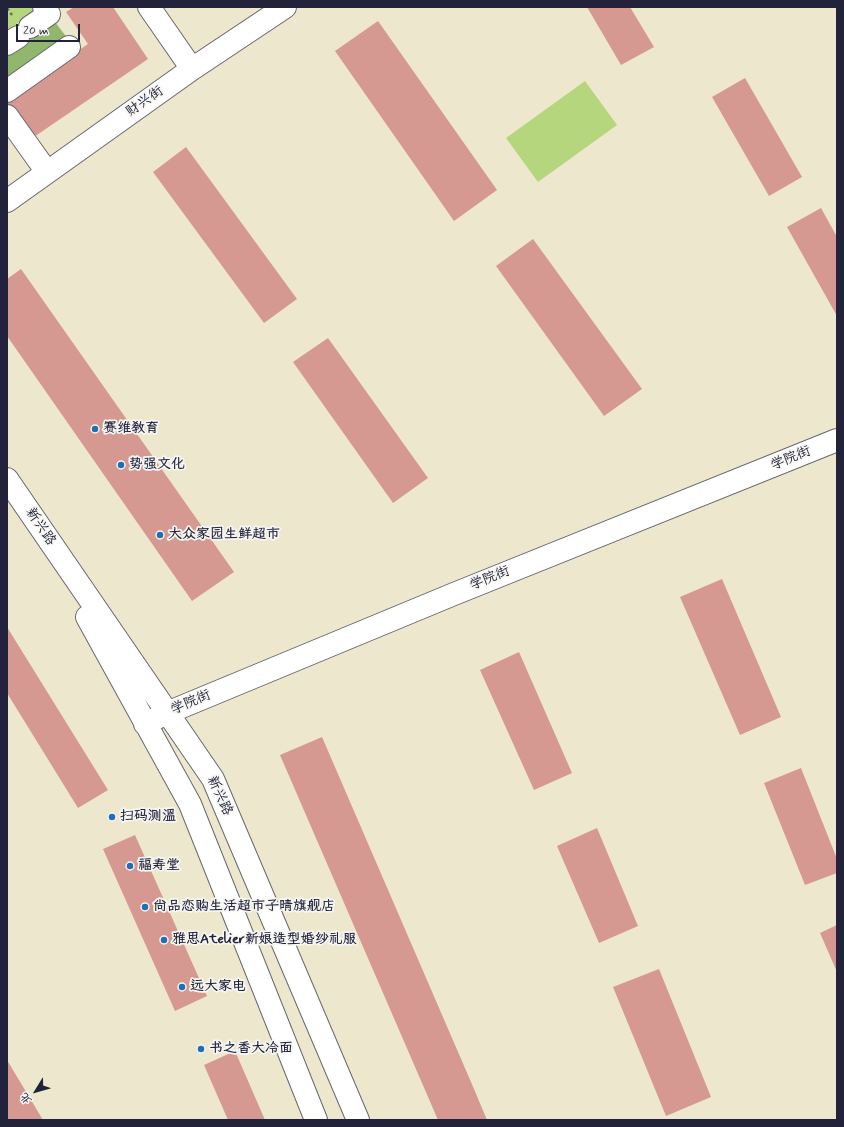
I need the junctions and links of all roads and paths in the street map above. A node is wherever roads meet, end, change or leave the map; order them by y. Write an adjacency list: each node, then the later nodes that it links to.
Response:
1 (44, 7): 4 (street)
2 (149, 7): 6 (street)
3 (285, 7): 6 (street, 财兴街)
4 (19, 36)
5 (69, 47): 7 (street)
6 (192, 69): 9 (street, 财兴街)
7 (7, 91)
8 (7, 116): 9 (street)
9 (47, 172): 10 (street, 财兴街)
10 (7, 201)
11 (837, 440): 14 (street, 学院街)
12 (7, 479): 13 (street, 新兴路)
13 (24, 504): 14 (street, 新兴路); 15 (street, 新兴路)
14 (167, 713): 15 (street, 学院街); 17 (street, 新兴路)
15 (145, 724): 16 (street, 新兴路)
16 (316, 1120)
17 (358, 1120)

